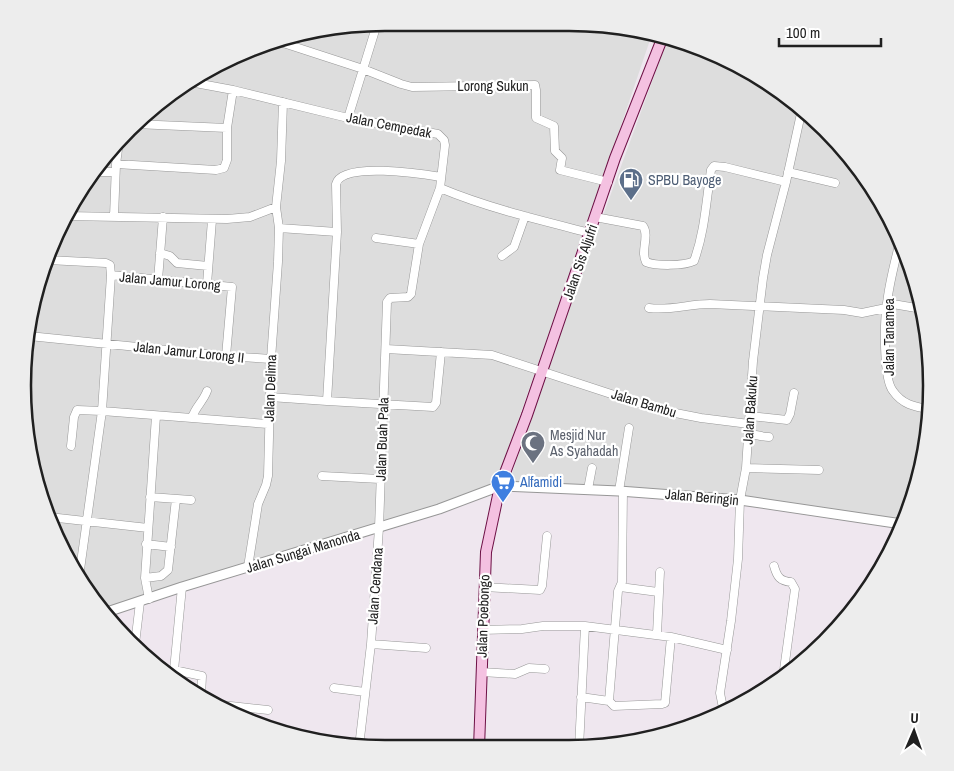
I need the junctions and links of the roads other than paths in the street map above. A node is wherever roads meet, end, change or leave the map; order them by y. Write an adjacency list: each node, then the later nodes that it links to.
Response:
1 (375, 31): 4 (street)
2 (660, 43): 18 (main road, Jalan Sis Aljufri)
3 (289, 45): 4 (street)
4 (363, 69): 9 (street); 18 (street, Lorong Sukun)
5 (200, 84): 6 (street, Jalan Cempedak)
6 (233, 90): 7 (street, Jalan Cempedak); 11 (street)
7 (283, 102): 9 (street, Jalan Cempedak); 22 (street, Jalan Delima)
8 (800, 117): 16 (street, Jalan Bakuku)
9 (348, 118): 17 (street, Jalan Cempedak)
10 (146, 124): 11 (street)
11 (227, 128): 13 (street)
12 (117, 154): 13 (street)
13 (116, 164): 15 (street)
14 (103, 172): 15 (street)
15 (115, 172): 25 (street)
16 (788, 172): 19 (street, Jalan Bakuku); 20 (street)
17 (441, 177): 21 (street, Jalan Cempedak); 30 (street)
18 (608, 182): 27 (main road, Jalan Sis Aljufri)
19 (786, 182): 27 (street); 43 (street, Jalan Bakuku)
20 (834, 183)
21 (440, 188): 24 (street); 33 (street, Jalan Buah Pala)
22 (276, 207): 28 (street); 29 (street, Jalan Delima)
23 (75, 216): 25 (street)
24 (525, 216): 31 (street); 36 (street)
25 (114, 217): 26 (street)
26 (163, 217): 28 (street); 34 (street)
27 (595, 217): 31 (main road, Jalan Sis Aljufri)
28 (212, 220): 38 (street)
29 (279, 228): 30 (street); 51 (street, Jalan Delima)
30 (337, 232): 56 (street)
31 (590, 233): 52 (main road, Jalan Sis Aljufri)
32 (376, 238): 33 (street)
33 (419, 244): 48 (street, Jalan Buah Pala)
34 (160, 253): 38 (street); 40 (street)
35 (897, 254): 42 (street, Jalan Tanamea)
36 (502, 256)
37 (54, 260): 39 (street, Jalan Jamur Lorong)
38 (208, 266): 41 (street)
39 (111, 276): 40 (street, Jalan Jamur Lorong); 47 (street)
40 (158, 280): 41 (street, Jalan Jamur Lorong)
41 (207, 284): 50 (street, Jalan Jamur Lorong)
42 (886, 306): 43 (street); 45 (street); 58 (street, Jalan Tanamea)
43 (760, 307): 44 (street); 62 (street, Jalan Bakuku)
44 (649, 308)
45 (914, 309)
46 (34, 336): 47 (street, Jalan Jamur Lorong II)
47 (108, 343): 50 (street, Jalan Jamur Lorong II); 59 (street)
48 (386, 349): 49 (street); 57 (street, Jalan Buah Pala)
49 (441, 352): 52 (street, Jalan Bambu); 57 (street)
50 (226, 356): 51 (street, Jalan Jamur Lorong II)
51 (271, 359): 55 (street, Jalan Delima)
52 (542, 371): 62 (street, Jalan Bambu); 73 (main road, Jalan Sis Aljufri)
53 (207, 391): 61 (street)
54 (794, 393): 62 (street, Jalan Bambu)
55 (270, 397): 56 (street); 63 (street, Jalan Delima)
56 (327, 401): 57 (street)
57 (383, 405): 72 (street, Jalan Buah Pala)
58 (922, 408)
59 (102, 411): 60 (street); 67 (street); 81 (street)
60 (156, 416): 61 (street); 76 (street)
61 (192, 418): 63 (street)
62 (749, 420): 65 (street, Jalan Bakuku)
63 (268, 424): 90 (street, Jalan Delima)
64 (629, 428): 75 (street)
65 (748, 434): 66 (street); 69 (street, Jalan Bakuku)
66 (769, 437)
67 (72, 446)
68 (592, 468): 74 (street)
69 (746, 468): 70 (street); 79 (street, Jalan Bakuku)
70 (819, 470)
71 (322, 476): 72 (street)
72 (380, 479): 84 (street, Jalan Buah Pala)
73 (500, 486): 74 (street, Jalan Beringin); 84 (street, Jalan Sungai Manonda); 94 (main road, Jalan Poebongo)
74 (588, 489): 75 (street, Jalan Beringin)
75 (621, 491): 79 (street, Jalan Beringin); 95 (street)
76 (150, 497): 77 (street); 83 (street)
77 (176, 499): 78 (street); 87 (street)
78 (191, 500)
79 (740, 500): 82 (street, Jalan Beringin); 108 (street, Jalan Bakuku)
80 (57, 518): 81 (street)
81 (86, 522): 83 (street); 88 (street)
82 (895, 523)
83 (148, 528): 86 (street)
84 (379, 528): 90 (street, Jalan Sungai Manonda); 106 (street, Jalan Cendana)
85 (547, 536): 94 (street)
86 (146, 544): 87 (street); 92 (street)
87 (171, 547): 92 (street)
88 (80, 565)
89 (774, 566): 109 (street)
90 (248, 568): 93 (street, Jalan Sungai Manonda)
91 (660, 572): 96 (street)
92 (145, 578): 97 (street)
93 (182, 587): 97 (street, Jalan Sungai Manonda); 112 (street)
94 (484, 587): 101 (main road, Jalan Poebongo)
95 (620, 587): 96 (street); 102 (street)
96 (658, 592): 103 (street)
97 (149, 598): 98 (street, Jalan Sungai Manonda)
98 (140, 602): 99 (street, Jalan Sungai Manonda); 104 (street)
99 (112, 611)
100 (585, 626): 101 (street); 102 (street); 115 (street)
101 (482, 630): 111 (main road, Jalan Poebongo)
102 (615, 630): 103 (street); 116 (street)
103 (656, 634): 105 (street)
104 (136, 637)
105 (671, 637): 108 (street); 116 (street)
106 (371, 644): 107 (street, Jalan Cendana); 114 (street, Jalan Cendana)
107 (426, 648)
108 (726, 650): 117 (street, Jalan Bakuku)
109 (785, 667)
110 (545, 669): 111 (street)
111 (481, 672): 121 (main road, Jalan Poebongo)
112 (201, 688)
113 (334, 688): 114 (street)
114 (365, 692): 120 (street, Jalan Cendana)
115 (581, 696): 116 (street); 122 (street)
116 (609, 701)
117 (722, 704)
118 (236, 707): 119 (street)
119 (268, 710)
120 (360, 739)
121 (479, 740)
122 (578, 740)

